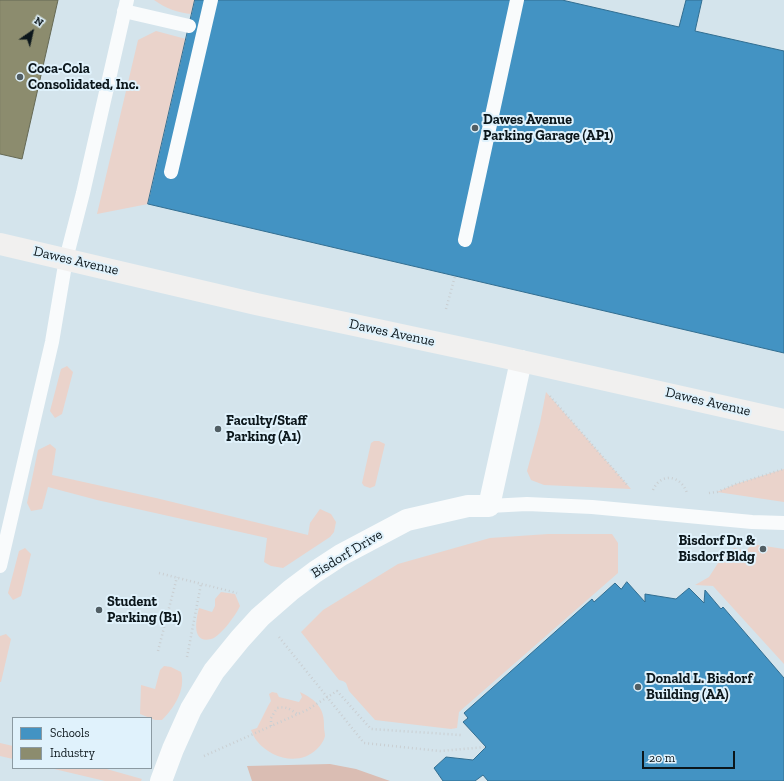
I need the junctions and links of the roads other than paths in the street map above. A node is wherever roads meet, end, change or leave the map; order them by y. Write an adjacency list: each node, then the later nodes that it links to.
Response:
1 (211, 0): 5 (lane)
2 (517, 0): 6 (lane)
3 (125, 6): 4 (lane); 8 (lane)
4 (189, 26)
5 (171, 172)
6 (465, 240)
7 (0, 244): 8 (street, Dawes Avenue)
8 (66, 259): 9 (street, Dawes Avenue); 13 (lane)
9 (521, 361): 10 (street, Dawes Avenue); 11 (street)
10 (784, 420)
11 (490, 506): 12 (lane); 14 (street, Bisdorf Drive)
12 (784, 522)
13 (0, 566)
14 (161, 781)

